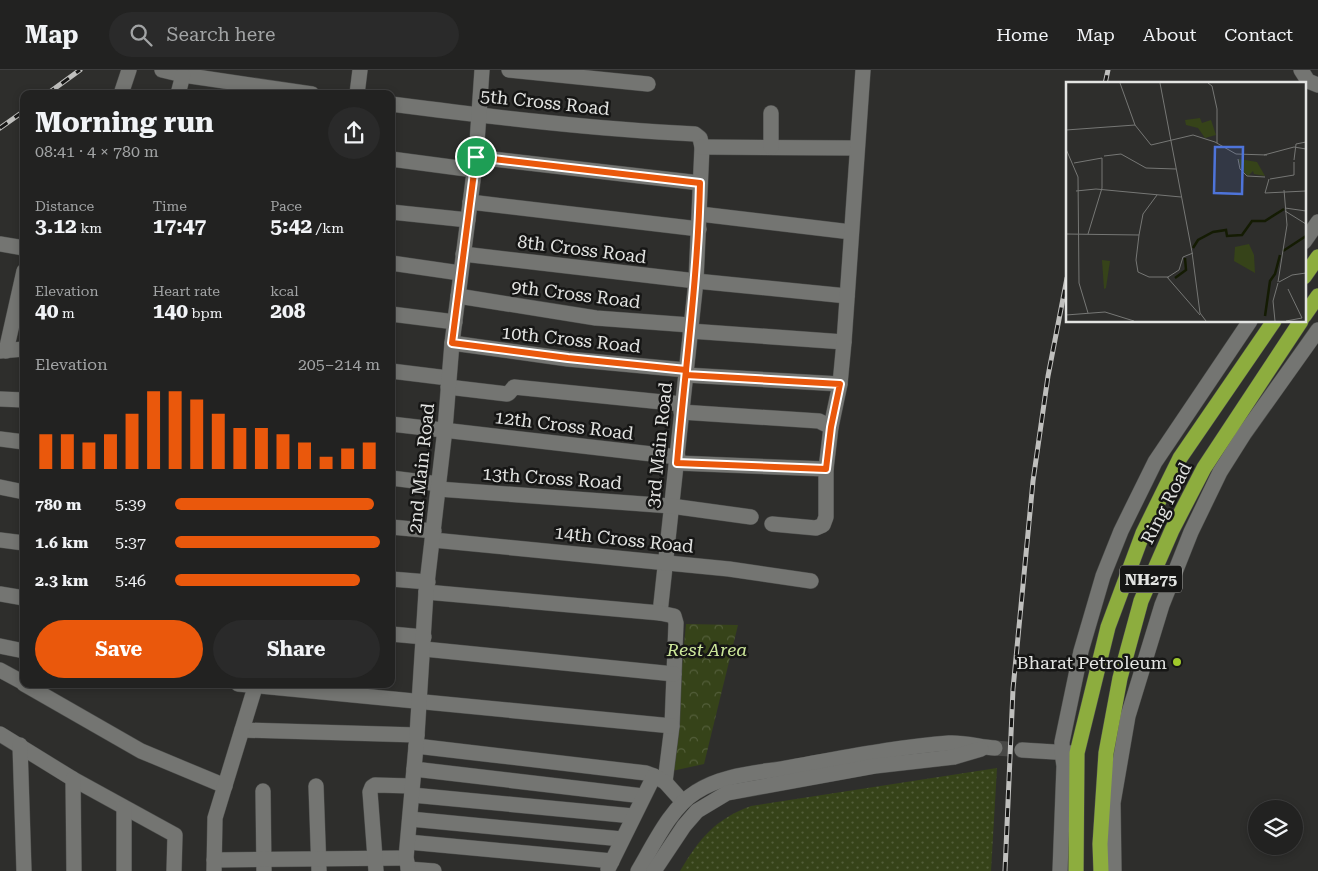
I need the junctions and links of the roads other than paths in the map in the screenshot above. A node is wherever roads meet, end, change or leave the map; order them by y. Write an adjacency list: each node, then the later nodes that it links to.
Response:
1 (128, 70): 11 (street)
2 (162, 70): 8 (street)
3 (360, 70): 14 (street)
4 (482, 70): 17 (street, 2nd Main Road)
5 (509, 70): 9 (street)
6 (863, 70): 20 (street)
7 (1301, 70): 10 (street)
8 (184, 75): 12 (street); 13 (street)
9 (637, 79)
10 (1318, 85)
11 (122, 90)
12 (179, 90)
13 (285, 90)
14 (358, 90)
15 (395, 104): 17 (street, 5th Cross Road)
16 (771, 113): 19 (street)
17 (479, 115): 18 (street, 5th Cross Road); 22 (street, 2nd Main Road)
18 (698, 140): 19 (street, 5th Cross Road); 23 (street, 3rd Main Road)
19 (771, 147): 20 (street, 5th Cross Road)
20 (857, 148): 29 (street)
21 (395, 159): 22 (street)
22 (475, 164): 23 (street); 24 (street, 2nd Main Road)
23 (700, 183): 27 (street, 3rd Main Road)
24 (470, 202): 26 (street, 2nd Main Road); 27 (street)
25 (395, 212): 26 (street)
26 (468, 220): 33 (street, 2nd Main Road)
27 (699, 222): 29 (street); 38 (street, 3rd Main Road)
28 (1318, 222): 30 (street)
29 (851, 232): 41 (street)
30 (1306, 239)
31 (0, 244): 32 (street)
32 (20, 247)
33 (464, 254): 36 (street, 2nd Main Road); 38 (street, 8th Cross Road)
34 (1318, 257): 37 (highway)
35 (395, 264): 36 (street)
36 (460, 273): 40 (street, 2nd Main Road)
37 (1306, 274)
38 (696, 281): 41 (street, 8th Cross Road); 49 (street, 3rd Main Road)
39 (20, 286): 54 (street)
40 (458, 296): 45 (street, 2nd Main Road); 49 (street, 9th Cross Road)
41 (847, 296): 51 (street)
42 (1318, 296): 43 (highway)
43 (1306, 313)
44 (395, 315): 45 (street)
45 (454, 322): 52 (street, 2nd Main Road)
46 (1249, 322): 104 (street)
47 (1273, 322): 105 (highway, Ring Road / NH275)
48 (1300, 322): 135 (highway, Ring Road / NH275)
49 (690, 328): 51 (street, 9th Cross Road); 56 (street, 3rd Main Road)
50 (1318, 330): 136 (street)
51 (844, 342): 58 (street)
52 (452, 343): 56 (street, 10th Cross Road); 57 (street, 2nd Main Road)
53 (20, 349): 54 (street)
54 (3, 351)
55 (395, 372): 57 (street)
56 (686, 372): 58 (street, 10th Cross Road); 61 (street, 3rd Main Road)
57 (448, 383): 61 (street); 64 (street, 2nd Main Road)
58 (840, 384): 63 (street)
59 (0, 399): 60 (street)
60 (20, 400)
61 (682, 408): 63 (street); 67 (street, 3rd Main Road)
62 (395, 424): 64 (street, 12th Cross Road)
63 (831, 427): 68 (street)
64 (445, 429): 67 (street, 12th Cross Road); 70 (street, 2nd Main Road)
65 (0, 439): 66 (street)
66 (20, 442)
67 (677, 460): 68 (street, 12th Cross Road); 73 (street, 3rd Main Road)
68 (826, 469): 75 (street)
69 (395, 479): 70 (street, 13th Cross Road)
70 (439, 486): 73 (street, 13th Cross Road); 77 (street, 2nd Main Road)
71 (0, 487): 72 (street)
72 (20, 491)
73 (671, 506): 74 (street, 13th Cross Road); 80 (street, 3rd Main Road)
74 (751, 517)
75 (772, 524)
76 (395, 529): 77 (street, 14th Cross Road)
77 (434, 536): 80 (street, 14th Cross Road); 83 (street, 2nd Main Road)
78 (0, 540): 79 (street)
79 (20, 543)
80 (666, 562): 82 (street, 14th Cross Road); 86 (street, 3rd Main Road)
81 (395, 580): 83 (street)
82 (811, 581)
83 (427, 587): 86 (street); 88 (street, 2nd Main Road)
84 (0, 594): 85 (street)
85 (20, 597)
86 (660, 613): 92 (street)
87 (395, 635): 88 (street)
88 (424, 643): 92 (street); 97 (street, 2nd Main Road)
89 (0, 646): 90 (street)
90 (20, 650)
91 (0, 670): 93 (street)
92 (674, 674): 98 (street)
93 (20, 682)
94 (31, 688): 109 (street)
95 (255, 688): 99 (street)
96 (294, 688): 97 (street)
97 (419, 701): 98 (street); 101 (street, 2nd Main Road)
98 (672, 726): 108 (street)
99 (242, 730): 101 (street); 109 (street)
100 (0, 734): 102 (street)
101 (417, 740): 106 (street, 2nd Main Road); 108 (street)
102 (20, 745): 107 (street); 126 (street)
103 (1022, 750): 104 (street)
104 (1062, 752): 105 (street); 133 (street)
105 (1078, 753): 134 (highway, Ring Road / NH275)
106 (414, 769): 111 (street, 2nd Main Road); 113 (street)
107 (73, 779): 115 (street); 127 (street)
108 (659, 779): 113 (street); 114 (street)
109 (224, 786): 123 (street)
110 (316, 786): 121 (street)
111 (412, 791): 116 (street); 117 (street, 2nd Main Road); 122 (street)
112 (263, 792): 120 (street)
113 (642, 796): 116 (street)
114 (683, 802): 131 (street); 132 (street)
115 (124, 808): 128 (street); 129 (street)
116 (633, 816): 118 (street)
117 (410, 819): 118 (street); 119 (street, 2nd Main Road)
118 (622, 839): 125 (street)
119 (408, 842): 124 (street, 2nd Main Road); 125 (street)
120 (264, 865): 121 (street); 123 (street)
121 (318, 865): 122 (street)
122 (376, 865): 124 (street)
123 (214, 866)
124 (408, 866): 130 (street)
125 (610, 866)
126 (24, 871)
127 (74, 871)
128 (124, 871)
129 (174, 871)
130 (434, 871)
131 (638, 871)
132 (654, 871)
133 (1060, 871)
134 (1076, 871)
135 (1101, 871)
136 (1114, 871)

